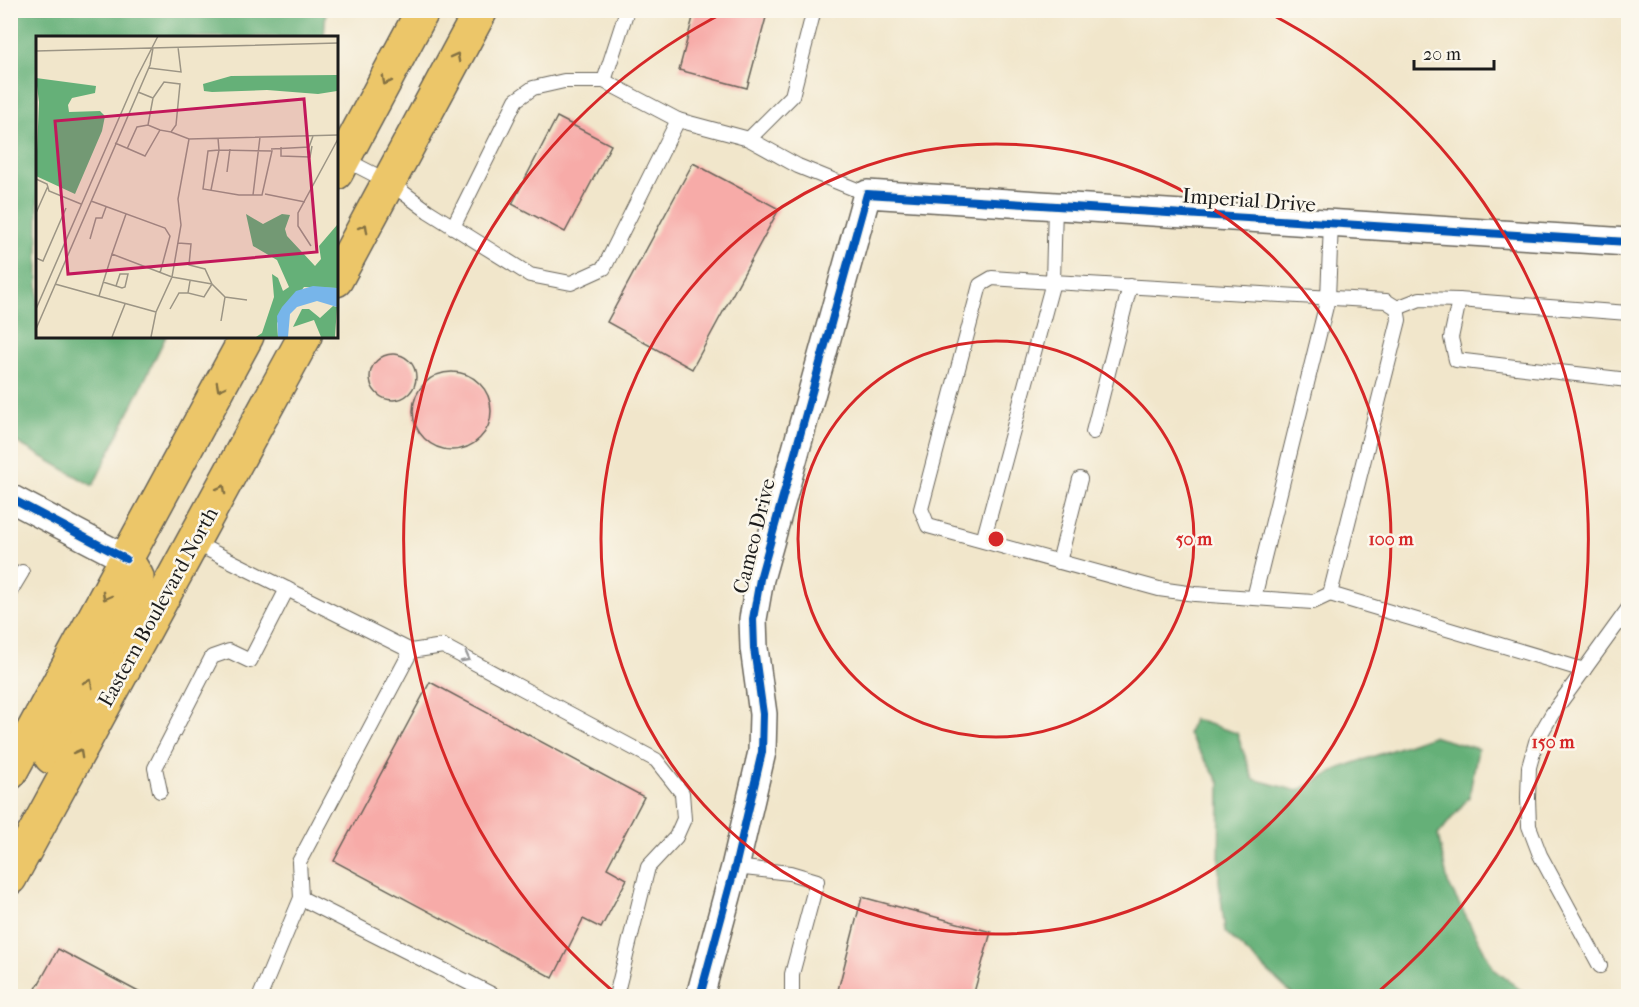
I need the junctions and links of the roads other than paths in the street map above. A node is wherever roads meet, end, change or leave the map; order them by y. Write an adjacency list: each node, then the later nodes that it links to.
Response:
1 (423, 10): 8 (main road, one-way to 8)
2 (481, 10): 9 (main road, one-way to 2)
3 (627, 10): 5 (lane)
4 (814, 10): 7 (lane)
5 (603, 81): 6 (lane); 13 (lane)
6 (678, 120): 7 (lane); 13 (lane)
7 (749, 139): 10 (lane)
8 (340, 166): 9 (lane)
9 (389, 182): 13 (lane); 15 (main road, one-way to 9)
10 (867, 194): 11 (street, Imperial Drive); 44 (street, Cameo Drive)
11 (1055, 206): 12 (street, Imperial Drive); 16 (lane)
12 (1331, 223): 14 (street, Imperial Drive); 18 (lane)
13 (453, 227)
14 (1629, 242)
15 (338, 276)
16 (1053, 282): 17 (lane); 28 (lane); 28 (lane)
17 (1130, 286): 18 (lane); 25 (lane)
18 (1328, 298): 20 (lane); 36 (lane)
19 (1460, 300): 20 (lane); 21 (lane); 24 (lane)
20 (1397, 308): 35 (lane)
21 (1629, 313)
22 (247, 338): 30 (main road, one-way to 30)
23 (305, 338): 29 (main road, Eastern Boulevard North, one-way to 23)
24 (1629, 380)
25 (1093, 432)
26 (1080, 479): 31 (lane)
27 (10, 498): 30 (street)
28 (983, 541): 31 (lane)
29 (193, 542): 33 (lane); 43 (main road, Eastern Boulevard North, one-way to 29)
30 (126, 559): 40 (main road, one-way to 40); 43 (main road, one-way to 30)
31 (1059, 562): 36 (lane)
32 (22, 572): 34 (lane)
33 (287, 589): 38 (lane); 41 (lane)
34 (10, 592)
35 (1329, 594): 36 (lane); 39 (lane)
36 (1254, 598)
37 (1629, 609): 39 (lane)
38 (411, 651): 46 (lane); 50 (lane, one-way to 50)
39 (1584, 670): 47 (lane)
40 (15, 764): 42 (main road)
41 (160, 791)
42 (10, 797)
43 (45, 815): 45 (main road, Eastern Boulevard North)
44 (735, 867): 51 (street, Cameo Drive); 52 (lane)
45 (10, 878)
46 (300, 898): 48 (lane); 49 (lane)
47 (1600, 966)
48 (260, 996)
49 (495, 996)
50 (616, 996)
51 (700, 996)
52 (792, 996)

